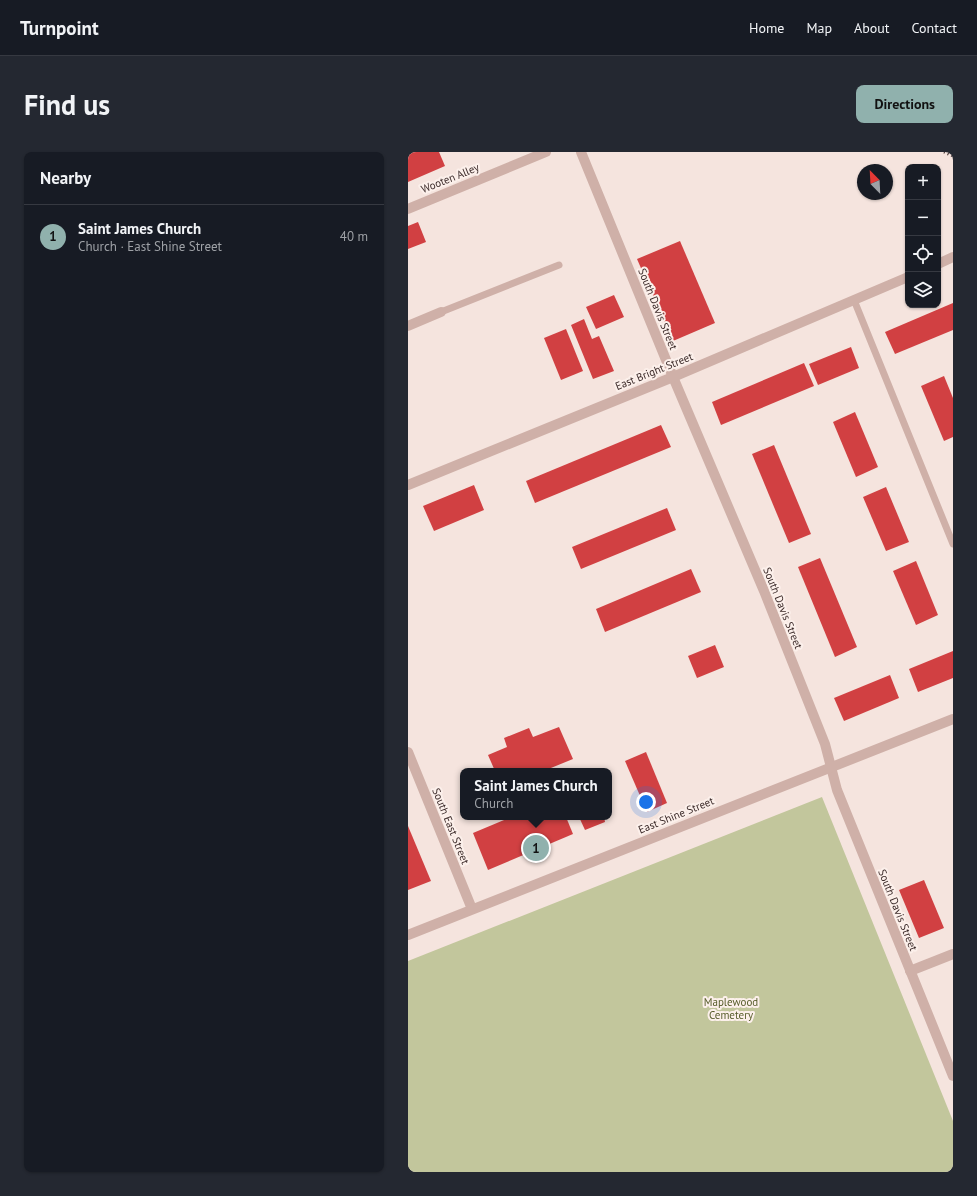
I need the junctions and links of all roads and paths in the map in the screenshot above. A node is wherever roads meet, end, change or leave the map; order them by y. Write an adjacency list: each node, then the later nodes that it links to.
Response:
1 (546, 152): 3 (street, Wooten Alley)
2 (581, 152): 11 (street, South Davis Street)
3 (408, 209)
4 (953, 257): 5 (street)
5 (941, 263)
6 (559, 265): 9 (lane)
7 (905, 278): 8 (street, East Bright Street)
8 (854, 300): 11 (street, East Bright Street); 13 (lane)
9 (441, 312): 10 (street)
10 (408, 326)
11 (674, 377): 12 (street, East Bright Street); 16 (street, South Davis Street)
12 (408, 485)
13 (953, 544)
14 (953, 719): 16 (street, East Shine Street)
15 (408, 752): 17 (street, South East Street)
16 (831, 767): 17 (street, East Shine Street); 20 (street, South Davis Street)
17 (472, 909): 18 (street, East Shine Street)
18 (408, 935)
19 (953, 954): 20 (street)
20 (910, 971): 21 (street, South Davis Street)
21 (953, 1076)

